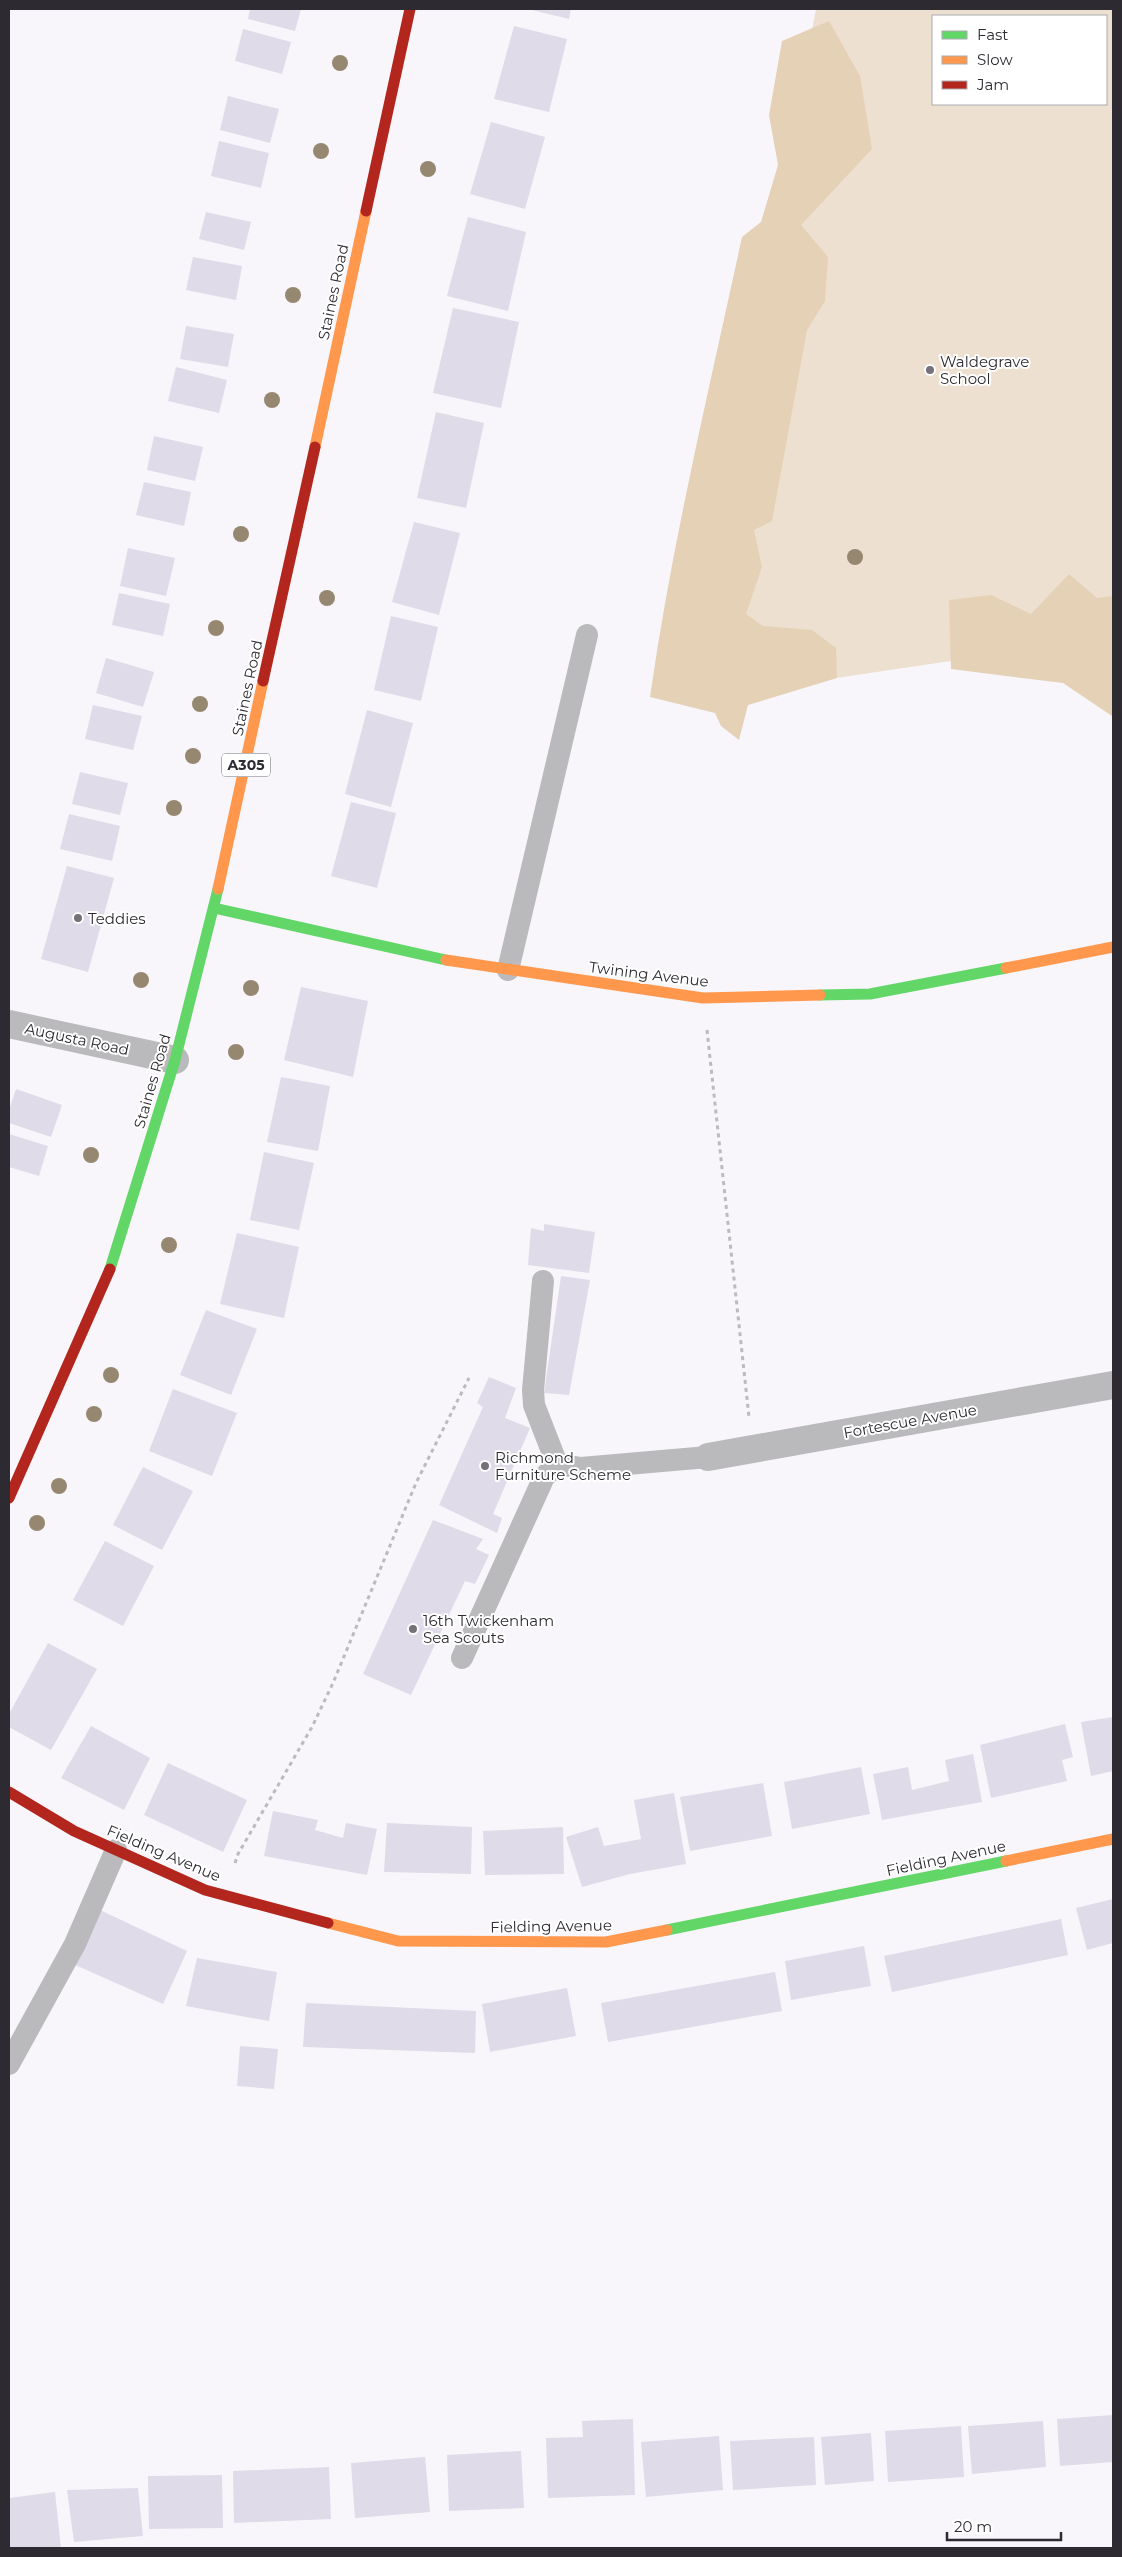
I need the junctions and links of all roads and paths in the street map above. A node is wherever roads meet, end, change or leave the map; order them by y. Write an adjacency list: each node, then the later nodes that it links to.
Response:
1 (410, 9): 3 (street, Staines Road / A305)
2 (586, 635): 5 (lane)
3 (214, 908): 5 (street, Twining Avenue); 8 (street, Staines Road / A305)
4 (1113, 947): 6 (street, Twining Avenue)
5 (508, 970): 6 (street, Twining Avenue)
6 (703, 998): 12 (path)
7 (9, 1024): 8 (street, Augusta Road)
8 (175, 1060): 15 (street, Staines Road / A305)
9 (543, 1280): 14 (lane)
10 (469, 1378): 20 (path)
11 (1113, 1384): 12 (street, Fortescue Avenue)
12 (752, 1450): 13 (street, Fortescue Avenue)
13 (708, 1457): 14 (lane)
14 (557, 1464): 16 (lane)
15 (9, 1498)
16 (462, 1658)
17 (9, 1792): 19 (street, Fielding Avenue)
18 (1113, 1839): 20 (street, Fielding Avenue)
19 (116, 1850): 20 (street, Fielding Avenue); 21 (lane)
20 (224, 1895)
21 (9, 2064)

